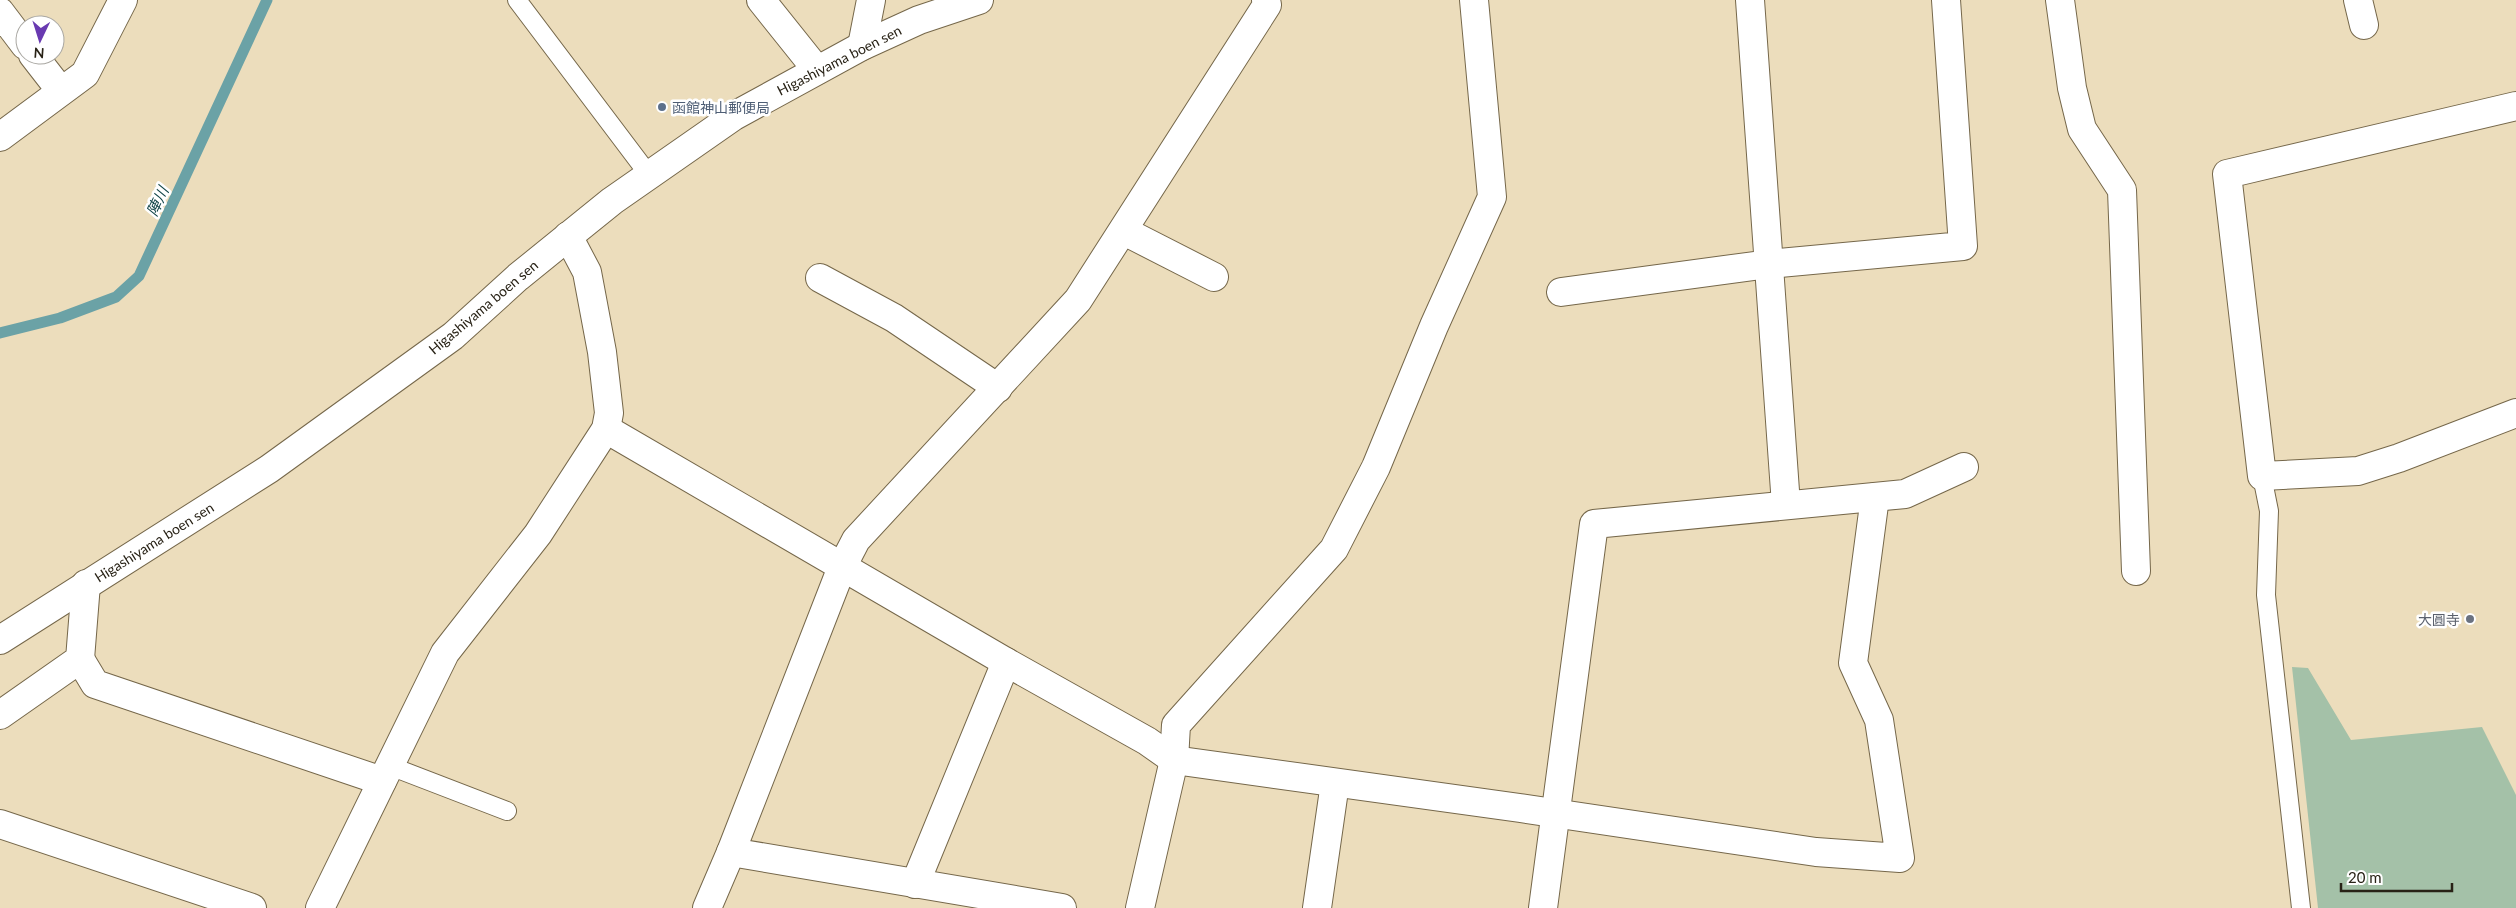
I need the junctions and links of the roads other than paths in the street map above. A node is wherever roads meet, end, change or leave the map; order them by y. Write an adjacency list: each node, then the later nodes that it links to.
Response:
1 (123, 0): 16 (street)
2 (517, 0): 19 (lane)
3 (761, 0): 15 (street)
4 (871, 0): 13 (street)
5 (979, 0): 13 (street, Higashiyama boen sen)
6 (1266, 0): 20 (street)
7 (1474, 0): 40 (street)
8 (1750, 0): 22 (street)
9 (1946, 0): 22 (street)
10 (2060, 0): 34 (street)
11 (0, 12): 12 (street)
12 (15, 32)
13 (862, 46): 15 (street, Higashiyama boen sen)
14 (41, 65): 16 (street)
15 (817, 70): 19 (street, Higashiyama boen sen)
16 (61, 91): 18 (street)
17 (2516, 106): 30 (street)
18 (0, 137)
19 (649, 175): 21 (street, Higashiyama boen sen)
20 (1124, 231): 23 (street); 26 (street)
21 (568, 236): 28 (street); 35 (street, Higashiyama boen sen)
22 (1769, 264): 25 (street); 32 (street)
23 (1214, 277)
24 (820, 278): 26 (street)
25 (1561, 292)
26 (998, 388): 33 (street)
27 (2516, 413): 30 (street)
28 (606, 429): 33 (street); 41 (street)
29 (1964, 467): 31 (street)
30 (2262, 476): 55 (lane)
31 (1875, 497): 32 (street); 44 (street)
32 (1786, 505): 44 (street)
33 (842, 567): 38 (street); 46 (street)
34 (2136, 571)
35 (86, 584): 36 (street, Higashiyama boen sen); 37 (street)
36 (0, 640)
37 (80, 659): 39 (street); 41 (street)
38 (1006, 662): 40 (street); 47 (street)
39 (0, 715)
40 (1174, 760): 42 (street); 52 (street)
41 (386, 773): 43 (lane); 49 (street)
42 (1335, 783): 44 (street); 53 (street)
43 (507, 811)
44 (1556, 814): 54 (street)
45 (0, 824): 48 (street)
46 (731, 852): 47 (street); 50 (street)
47 (915, 884): 51 (street)
48 (252, 908)
49 (320, 908)
50 (707, 908)
51 (1062, 908)
52 (1140, 908)
53 (1318, 908)
54 (1543, 908)
55 (2301, 908)

